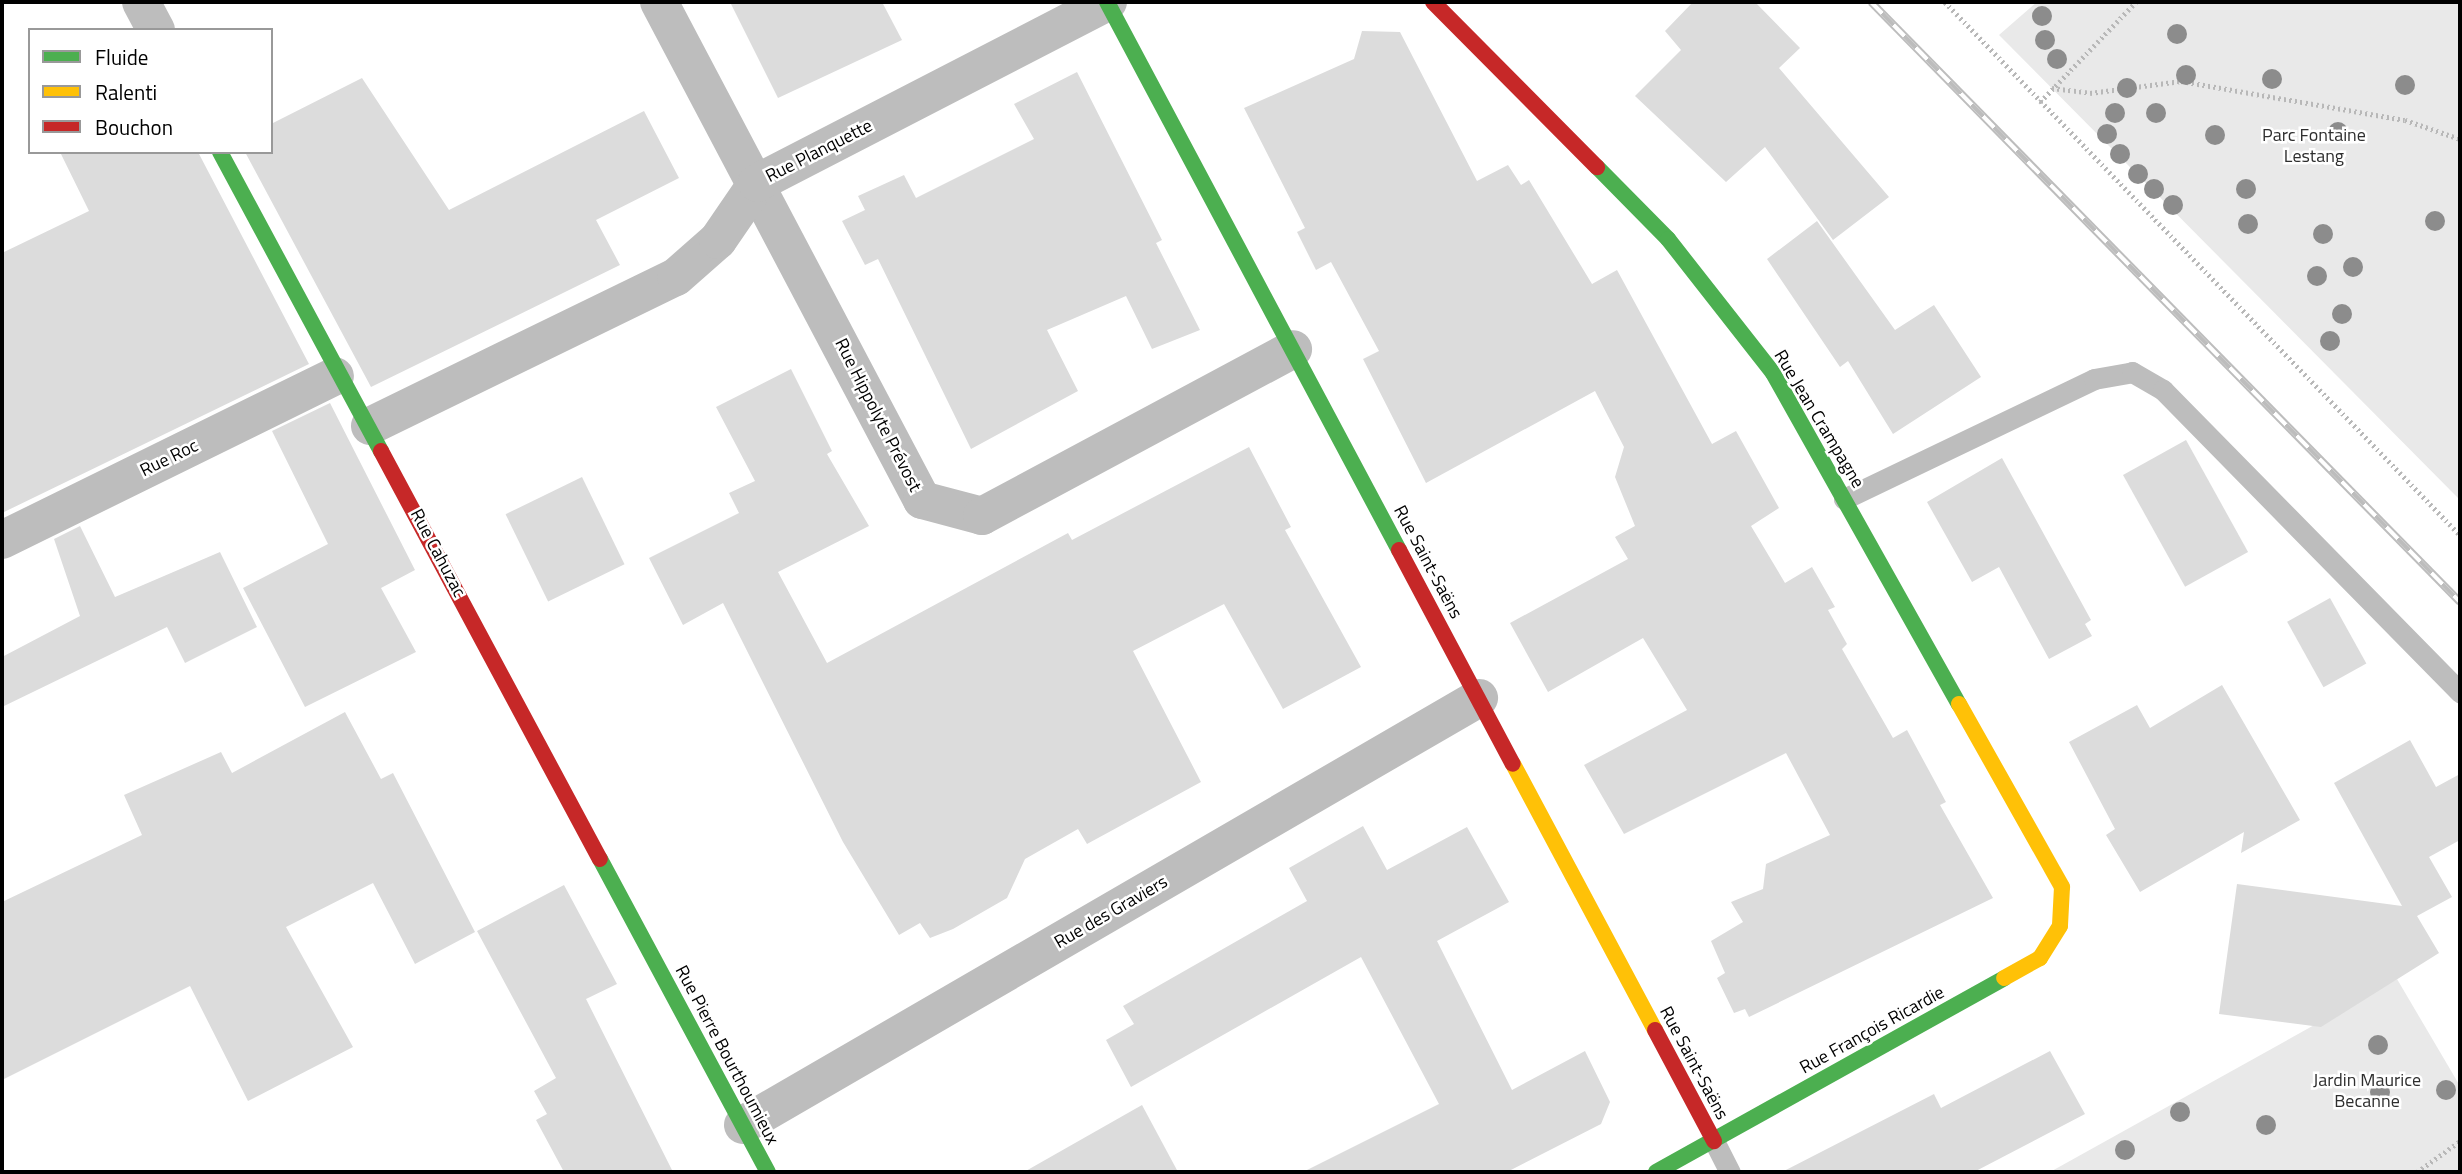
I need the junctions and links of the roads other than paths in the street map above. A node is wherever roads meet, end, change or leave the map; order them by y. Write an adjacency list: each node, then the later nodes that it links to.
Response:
1 (141, 2): 5 (street)
2 (659, 2): 7 (street, Rue Hippolyte Prévost)
3 (1108, 2): 7 (street, Rue Planquette); 8 (street, Rue Saint-Saëns)
4 (1433, 2): 11 (street, Rue Jean Crampagne)
5 (155, 28)
6 (221, 154): 9 (street, Rue Cahuzac)
7 (757, 183): 8 (street, Rue Hippolyte Prévost); 10 (street, Rue Planquette)
8 (1293, 349): 14 (street, Rue Saint-Saëns)
9 (335, 376): 10 (street, Rue Cahuzac); 12 (street, Rue Roc)
10 (370, 426): 16 (street, Rue Cahuzac)
11 (1844, 499): 13 (lane); 15 (street, Rue Jean Crampagne)
12 (2, 540)
13 (2460, 692)
14 (1479, 698): 17 (street, Rue des Graviers); 18 (street, Rue Saint-Saëns)
15 (2062, 887): 18 (street, Rue François Ricardie)
16 (652, 956): 17 (street, Rue Pierre Bourthoumieux)
17 (743, 1125): 19 (street, Rue Pierre Bourthoumieux)
18 (1714, 1141): 20 (street, Rue François Ricardie); 21 (lane)
19 (768, 1172)
20 (1656, 1172)
21 (1730, 1172)

